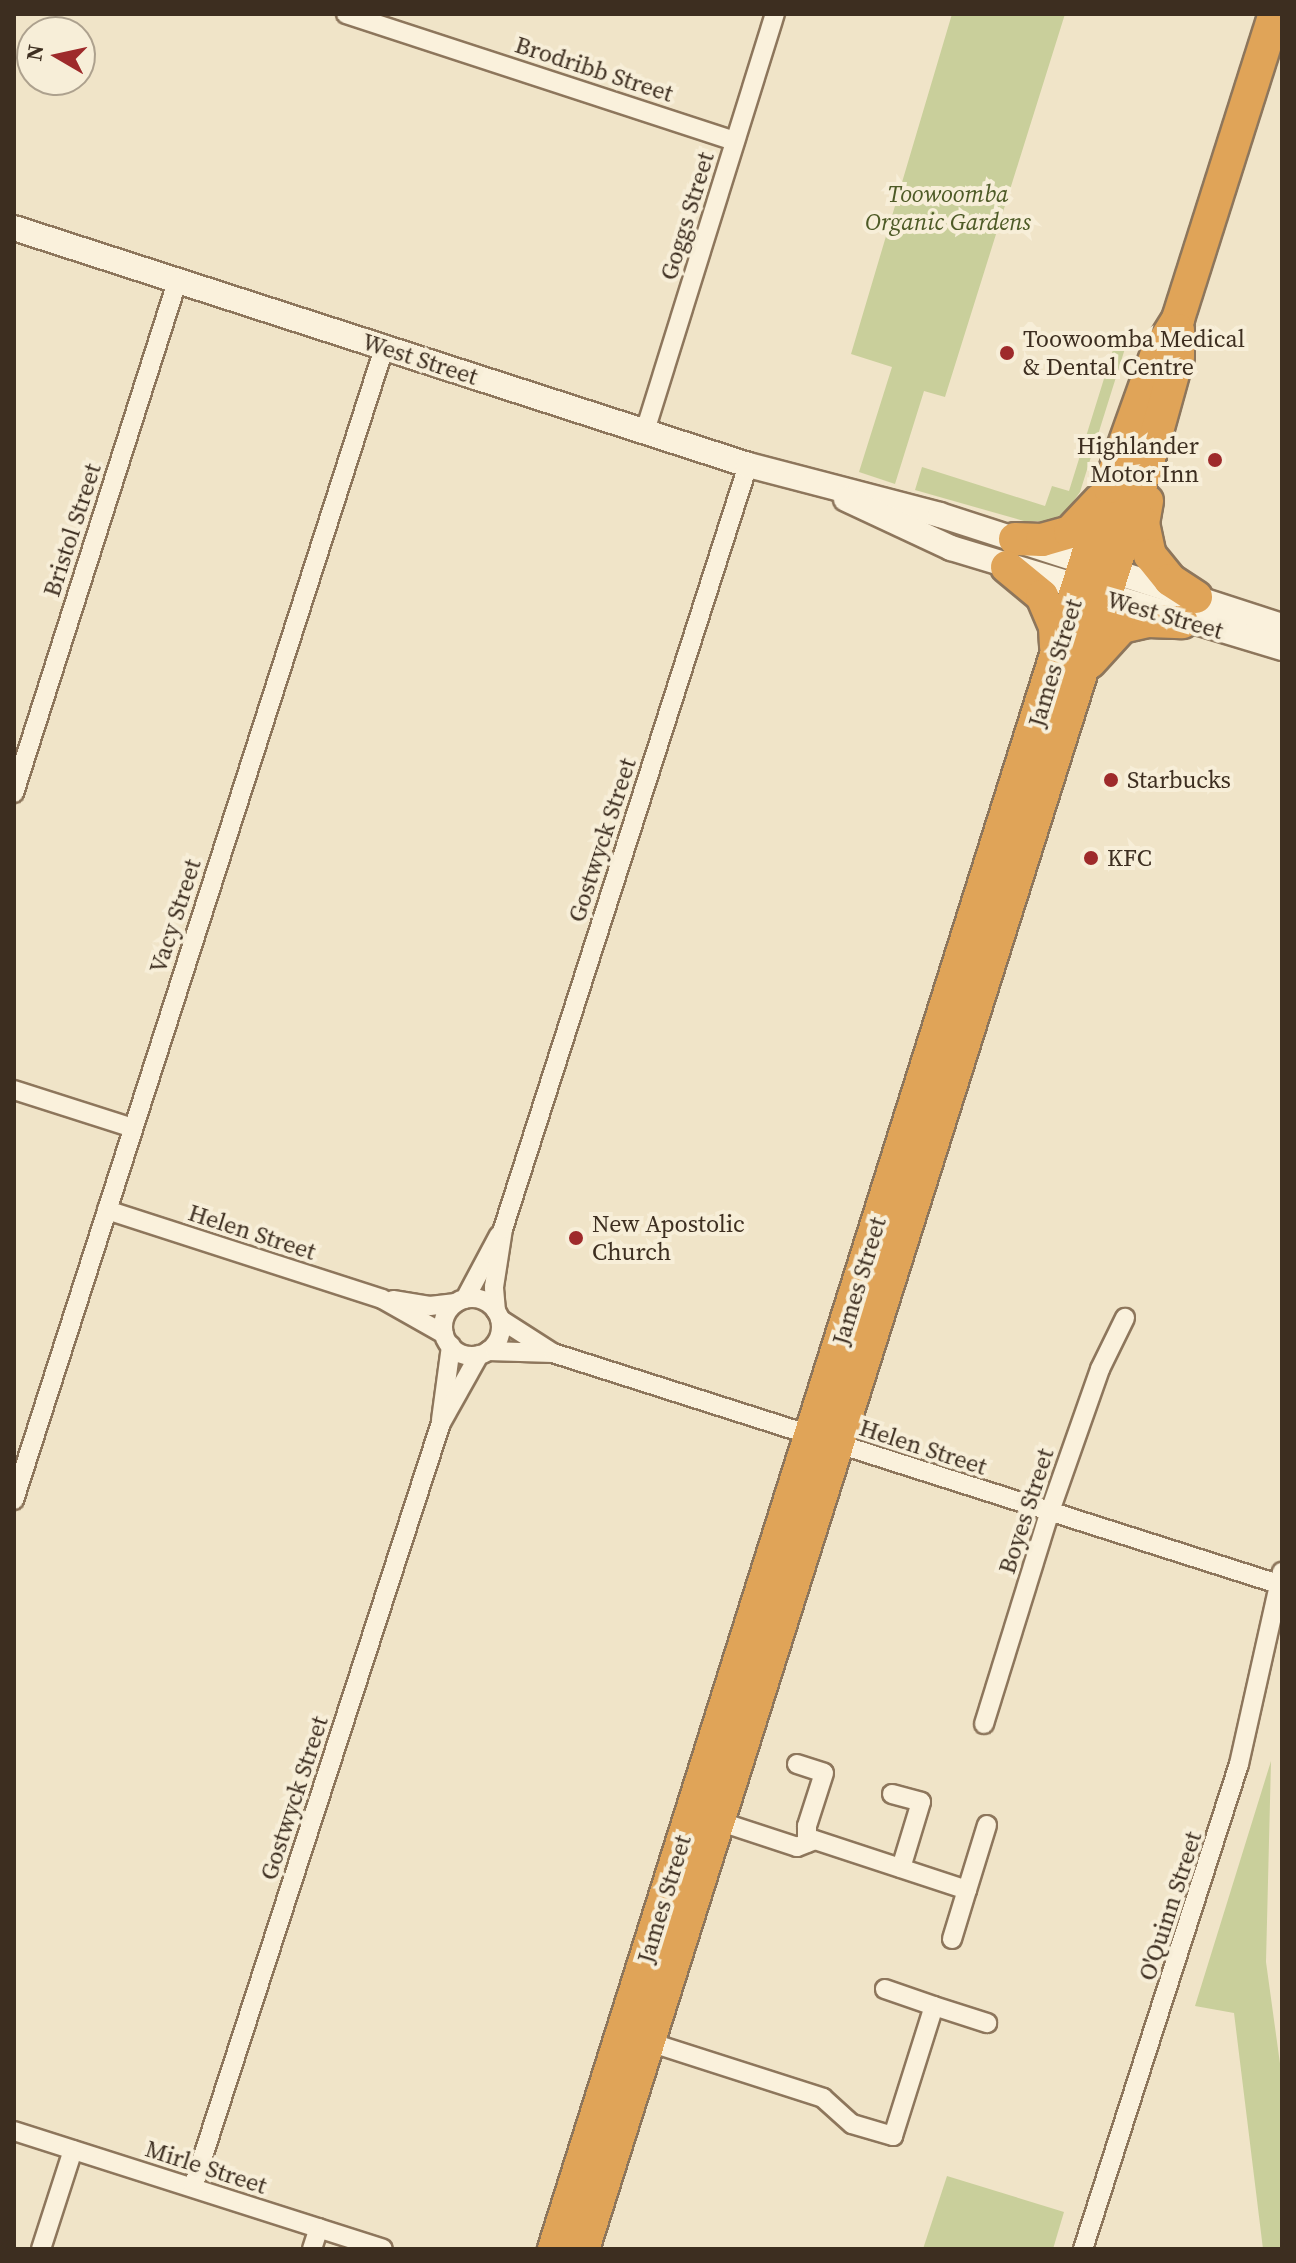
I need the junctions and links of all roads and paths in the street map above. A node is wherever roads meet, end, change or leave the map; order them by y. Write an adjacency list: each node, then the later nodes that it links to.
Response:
1 (346, 14): 4 (street, Brodribb Street)
2 (775, 14): 4 (street, Goggs Street)
3 (1275, 14): 7 (highway, James Street)
4 (735, 141): 9 (street, Goggs Street)
5 (14, 228): 6 (main road, West Street)
6 (177, 282): 8 (main road, West Street); 19 (street, Bristol Street)
7 (1178, 319): 10 (highway, James Street); 12 (highway, James Street)
8 (384, 348): 9 (main road, West Street); 21 (street, Vacy Street)
9 (645, 431): 11 (main road, West Street)
10 (1153, 446): 14 (highway, James Street); 15 (highway)
11 (748, 465): 13 (main road, West Street); 23 (street, Gostwyck Street)
12 (1109, 487): 13 (highway); 14 (highway, James Street)
13 (1011, 553): 14 (main road, West Street); 18 (highway)
14 (1095, 580): 15 (main road, West Street); 18 (highway, James Street)
15 (1189, 609): 16 (main road, West Street); 17 (main road, West Street); 18 (highway)
16 (1282, 626)
17 (1282, 648)
18 (1068, 668): 32 (highway, James Street)
19 (14, 793)
20 (14, 1090): 21 (street)
21 (133, 1128): 22 (street, Vacy Street)
22 (107, 1210): 24 (street, Helen Street); 33 (street, Vacy Street)
23 (503, 1229): 25 (street, Gostwyck Street); 26 (street, Gostwyck Street)
24 (382, 1299): 25 (street, Helen Street); 28 (street, Helen Street)
25 (460, 1301): 26 (street); 28 (street)
26 (498, 1315): 29 (street); 30 (street, Helen Street)
27 (1125, 1318): 34 (street, Boyes Street)
28 (448, 1340): 29 (street); 31 (street, Gostwyck Street)
29 (483, 1353): 30 (street, Helen Street); 31 (street, Gostwyck Street)
30 (553, 1353): 32 (street, Helen Street)
31 (441, 1423): 51 (street, Gostwyck Street)
32 (824, 1440): 34 (street, Helen Street); 39 (highway, James Street); 56 (highway, James Street)
33 (14, 1500)
34 (1049, 1514): 35 (street, Helen Street); 36 (street, Boyes Street)
35 (1280, 1578): 58 (street, O'Quinn Street)
36 (984, 1724)
37 (797, 1764): 41 (street)
38 (892, 1794): 42 (street)
39 (718, 1821): 41 (street); 48 (highway, James Street)
40 (987, 1825): 43 (street)
41 (807, 1843): 42 (street)
42 (901, 1868): 43 (street)
43 (967, 1890): 44 (street)
44 (952, 1939)
45 (885, 1989): 46 (street)
46 (934, 2006): 47 (street); 48 (street)
47 (987, 2023)
48 (649, 2042): 57 (highway, James Street)
49 (14, 2131): 50 (street, Mirle Street)
50 (73, 2150): 51 (street, Mirle Street); 53 (street)
51 (193, 2187): 52 (street, Mirle Street)
52 (319, 2228): 54 (street); 55 (street, Mirle Street)
53 (41, 2249)
54 (312, 2249)
55 (383, 2249)
56 (554, 2249)
57 (583, 2249)
58 (1083, 2249)

